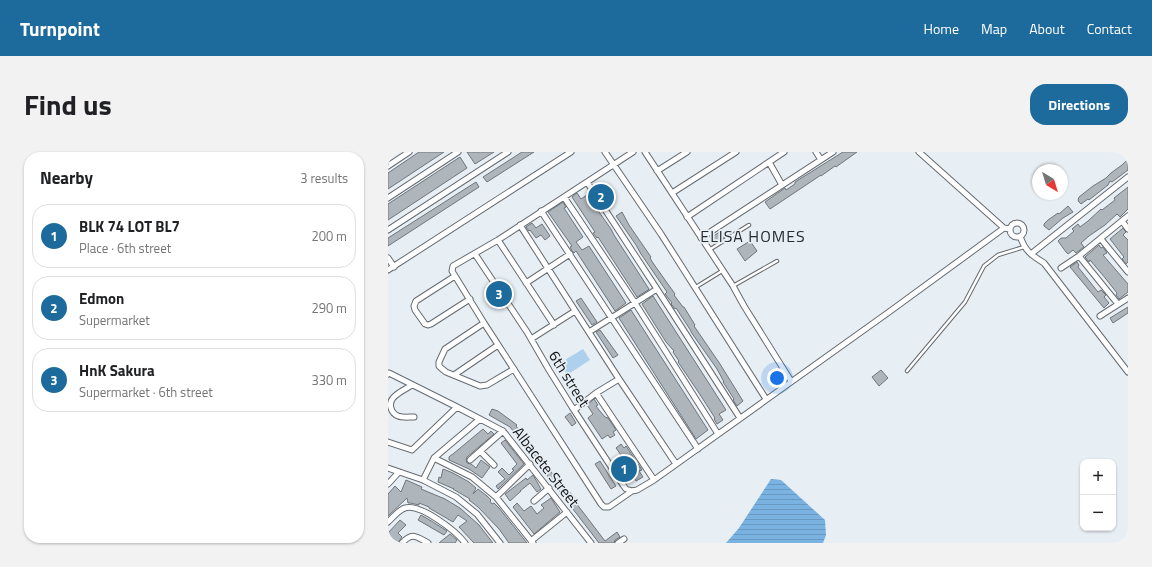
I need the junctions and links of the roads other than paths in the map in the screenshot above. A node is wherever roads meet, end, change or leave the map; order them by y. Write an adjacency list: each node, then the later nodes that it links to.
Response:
1 (409, 152): 17 (street)
2 (458, 152): 24 (street)
3 (508, 152): 34 (street)
4 (571, 152): 47 (street)
5 (605, 152): 16 (street)
6 (634, 152): 16 (street)
7 (645, 152): 18 (street)
8 (687, 152): 18 (street)
9 (736, 152): 22 (street)
10 (784, 152): 15 (street)
11 (816, 152): 14 (street)
12 (833, 152): 14 (street)
13 (919, 152): 31 (street)
14 (822, 160): 21 (street)
15 (769, 162): 21 (street); 26 (street)
16 (614, 164): 20 (street); 56 (street)
17 (388, 166)
18 (657, 171): 22 (street)
19 (1128, 177): 43 (street)
20 (587, 182): 23 (street); 57 (street)
21 (782, 185): 36 (street)
22 (672, 194): 26 (street)
23 (564, 197): 25 (street); 60 (street)
24 (388, 198)
25 (541, 211): 30 (street); 42 (street)
26 (687, 216): 36 (street)
27 (1128, 216): 28 (street)
28 (1122, 222): 33 (street); 37 (street)
29 (749, 225): 40 (lane)
30 (520, 226): 38 (street); 49 (street)
31 (1004, 228): 32 (street); 76 (street)
32 (1010, 229): 35 (street); 35 (street)
33 (1128, 229)
34 (388, 230)
35 (1020, 236): 39 (street)
36 (701, 238): 40 (street)
37 (1101, 239): 44 (street); 52 (street)
38 (498, 240): 41 (street); 54 (street)
39 (1024, 246): 43 (street); 71 (lane)
40 (709, 250): 51 (street)
41 (475, 254): 53 (street); 68 (street, 6th street)
42 (570, 254): 49 (street); 64 (street)
43 (1030, 254): 72 (street)
44 (1078, 256): 48 (street); 61 (street)
45 (388, 258): 47 (street)
46 (777, 261): 55 (lane)
47 (394, 267): 50 (street)
48 (1061, 268)
49 (548, 269): 54 (street); 62 (street)
50 (388, 270)
51 (723, 270): 55 (street); 56 (lane)
52 (1128, 272)
53 (455, 276): 59 (street); 59 (street)
54 (526, 283): 66 (street)
55 (733, 286): 76 (street)
56 (695, 287): 79 (street)
57 (657, 289): 60 (street); 83 (street)
58 (1128, 298): 61 (street)
59 (470, 299): 65 (street)
60 (635, 303): 64 (street); 86 (street)
61 (1118, 304): 63 (street)
62 (575, 311): 66 (street); 67 (street)
63 (1100, 316)
64 (612, 318): 67 (street); 88 (street)
65 (484, 323): 69 (street); 74 (street)
66 (554, 325): 68 (street)
67 (589, 332): 75 (street)
68 (531, 339): 81 (street, 6th street)
69 (498, 345): 70 (street); 74 (street)
70 (514, 369): 74 (street); 101 (street)
71 (907, 371)
72 (1128, 372)
73 (388, 374): 77 (street, Albacete Street)
74 (454, 375)
75 (619, 379): 78 (street); 93 (street)
76 (792, 381): 79 (street)
77 (412, 385): 80 (street, Albacete Street); 82 (street)
78 (596, 393): 81 (street); 98 (street)
79 (766, 399): 83 (street)
80 (457, 406): 84 (street, Albacete Street); 87 (street)
81 (574, 410): 101 (street, 6th street)
82 (414, 417)
83 (740, 418): 86 (street)
84 (480, 419): 85 (street, Albacete Street); 90 (street)
85 (503, 431): 89 (street); 92 (street, Albacete Street)
86 (718, 434): 88 (street)
87 (388, 442)
88 (698, 449): 93 (street)
89 (480, 451): 91 (street); 94 (street)
90 (434, 458): 97 (street); 102 (street)
91 (470, 460)
92 (530, 464): 100 (street, Albacete Street); 102 (street)
93 (676, 464): 98 (street)
94 (494, 465)
95 (388, 468): 96 (street)
96 (399, 472): 97 (street); 99 (street)
97 (423, 480): 111 (street)
98 (654, 480): 101 (street)
99 (388, 484)
100 (549, 488): 103 (street); 104 (street, Albacete Street)
101 (632, 491)
102 (496, 497): 107 (street)
103 (534, 501)
104 (568, 512): 107 (street); 112 (street, Albacete Street)
105 (388, 522): 110 (street)
106 (624, 538): 113 (street)
107 (532, 542)
108 (402, 543): 109 (street)
109 (428, 543)
110 (465, 543)
111 (500, 543)
112 (591, 543)
113 (618, 543)

